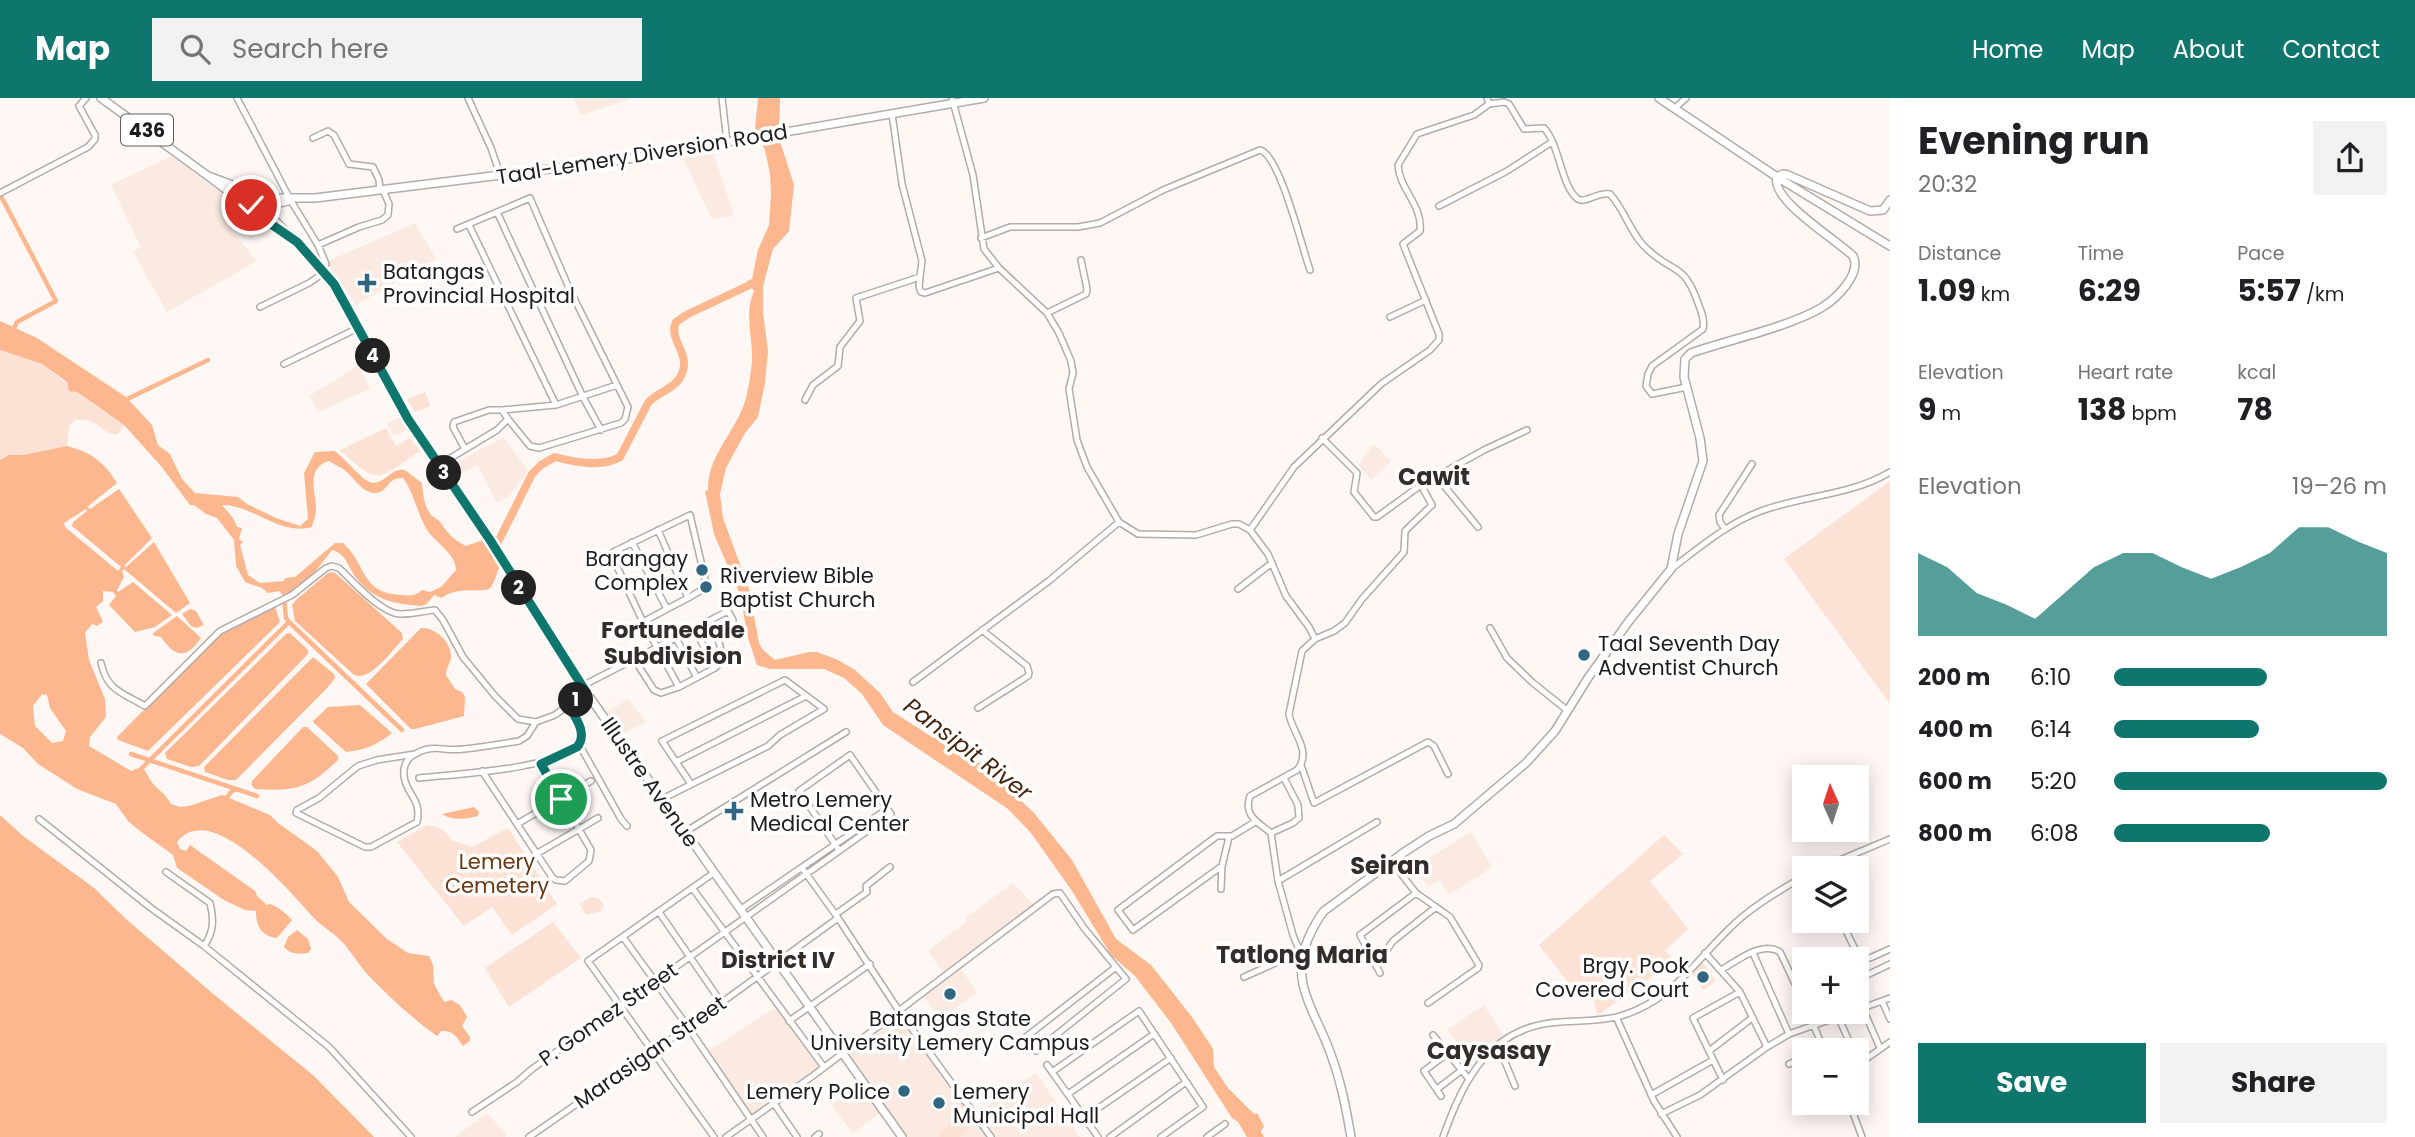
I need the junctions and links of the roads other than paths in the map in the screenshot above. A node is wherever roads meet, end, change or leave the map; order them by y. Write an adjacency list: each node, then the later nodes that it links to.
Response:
1 (86, 98): 20 (street)
2 (101, 98): 16 (main road, 436)
3 (237, 98): 21 (street)
4 (468, 98): 17 (street)
5 (722, 98): 14 (street)
6 (985, 98): 9 (main road, Taal-Lemery Diversion Road)
7 (1660, 98): 11 (main road)
8 (1686, 98): 11 (street)
9 (953, 101): 12 (main road, Taal-Lemery Diversion Road); 30 (street)
10 (1488, 101): 15 (street); 39 (street)
11 (1675, 108): 18 (main road)
12 (892, 114): 14 (main road, Taal-Lemery Diversion Road); 38 (street)
13 (313, 138): 19 (street)
14 (727, 142): 17 (main road, Taal-Lemery Diversion Road)
15 (1552, 142): 24 (street); 46 (street)
16 (208, 176): 23 (main road, 436); 25 (main road, 436)
17 (501, 177): 19 (main road, Taal-Lemery Diversion Road)
18 (1777, 177): 22 (main road); 33 (main road); 46 (main road)
19 (382, 190): 21 (main road, Taal-Lemery Diversion Road); 32 (street)
20 (0, 193)
21 (293, 200): 23 (main road, Taal-Lemery Diversion Road); 32 (street)
22 (1890, 200)
23 (267, 203): 25 (main road); 27 (main road, Taal-Lemery Diversion Road); 31 (main road, Illustre Avenue / 436)
24 (1439, 206)
25 (252, 210): 27 (main road, 436)
26 (497, 212): 28 (street); 45 (street); 47 (street)
27 (260, 215): 31 (main road, Illustre Avenue / 436)
28 (469, 225): 29 (street); 49 (street)
29 (457, 229)
30 (981, 238): 35 (street); 37 (street)
31 (297, 242): 36 (main road, Illustre Avenue / 436)
32 (318, 245): 36 (street)
33 (1890, 246)
34 (1081, 261): 41 (street)
35 (999, 268): 38 (street); 41 (street)
36 (323, 270): 40 (street); 43 (main road, Illustre Avenue / 436)
37 (1310, 270)
38 (920, 277): 48 (street)
39 (1426, 300): 42 (street); 54 (street)
40 (260, 307)
41 (1047, 313): 61 (street)
42 (1390, 317)
43 (358, 328): 44 (street); 57 (main road, Illustre Avenue / 436)
44 (284, 364)
45 (617, 385): 47 (street); 52 (street)
46 (1687, 387): 68 (main road)
47 (583, 397): 49 (street); 52 (street)
48 (805, 400)
49 (556, 405): 50 (street)
50 (502, 410): 51 (street); 55 (street)
51 (508, 419): 52 (street); 55 (street)
52 (601, 430)
53 (1527, 430): 59 (street)
54 (1322, 439): 60 (street); 65 (street)
55 (465, 449): 57 (street)
56 (1752, 464): 63 (street)
57 (439, 465): 85 (main road, Illustre Avenue / 436)
58 (1890, 472): 63 (street)
59 (1436, 477): 60 (street); 62 (street)
60 (1421, 485): 77 (street)
61 (1119, 522): 65 (street); 75 (street)
62 (1478, 527)
63 (1725, 529): 68 (street)
64 (658, 530): 66 (street); 70 (street); 70 (street)
65 (1250, 530): 67 (street)
66 (632, 542): 71 (street); 72 (street)
67 (1272, 563): 69 (street); 77 (street)
68 (1671, 569): 89 (main road)
69 (1238, 589)
70 (688, 598): 71 (street)
71 (667, 609): 72 (street)
72 (643, 622): 78 (street)
73 (694, 628): 76 (street); 81 (street); 81 (street)
74 (1490, 628): 89 (street)
75 (982, 630): 83 (street); 88 (street)
76 (675, 636): 78 (street); 82 (street)
77 (1315, 639): 96 (street)
78 (658, 647): 79 (street); 84 (street)
79 (634, 659): 84 (street); 85 (street)
80 (101, 663): 90 (street)
81 (715, 667): 82 (street)
82 (696, 676): 84 (street)
83 (913, 681)
84 (678, 687)
85 (584, 689): 87 (street); 104 (main road, Illustre Avenue / 436)
86 (806, 696): 94 (street); 94 (street); 102 (street)
87 (568, 705): 90 (street); 92 (street)
88 (978, 708)
89 (1568, 711): 119 (main road)
90 (536, 722): 93 (street)
91 (846, 732): 112 (street)
92 (579, 744): 95 (street); 110 (street)
93 (415, 754): 93 (street)
94 (676, 762): 102 (street)
95 (541, 764): 97 (street); 103 (street)
96 (1301, 765): 98 (street); 100 (street)
97 (482, 771): 99 (street); 109 (street)
98 (1448, 774)
99 (419, 778)
100 (1284, 778): 107 (street); 113 (street)
101 (591, 781): 103 (street)
102 (691, 783): 104 (street)
103 (561, 799): 109 (street); 111 (street)
104 (662, 799): 112 (main road, Illustre Avenue / 436)
105 (598, 818): 111 (street)
106 (39, 819): 138 (street)
107 (1255, 822): 113 (street); 114 (street)
108 (1377, 822): 126 (street)
109 (517, 824): 117 (street)
110 (627, 826)
111 (579, 829): 117 (street); 117 (street)
112 (685, 832): 124 (main road, Illustre Avenue / 436)
113 (1271, 833): 126 (street)
114 (1229, 837): 120 (street); 120 (street)
115 (1890, 839): 118 (street)
116 (837, 848): 116 (street); 121 (street); 125 (street)
117 (537, 854)
118 (1850, 856)
119 (1392, 862): 130 (street); 142 (main road)
120 (1222, 866): 129 (street)
121 (802, 867): 125 (street); 133 (street)
122 (890, 867): 134 (street, Marasigan Street)
123 (166, 872): 138 (street)
124 (715, 872): 128 (street); 133 (main road, Illustre Avenue / 436)
125 (807, 873): 133 (street); 134 (street)
126 (1278, 881): 142 (street)
127 (1792, 883): 140 (street)
128 (693, 889): 132 (street); 135 (street)
129 (1221, 889)
130 (1416, 893): 131 (street); 147 (street)
131 (1436, 907): 147 (street); 160 (street)
132 (659, 912): 137 (street); 143 (street)
133 (743, 913): 135 (street, P. Gomez Street); 144 (main road, Illustre Avenue / 436)
134 (837, 916): 144 (street, Marasigan Street); 145 (street)
135 (724, 933): 143 (street, P. Gomez Street); 153 (street)
136 (1848, 933): 139 (street)
137 (624, 937): 155 (street); 161 (street)
138 (204, 946): 208 (street)
139 (1890, 949)
140 (1705, 953): 149 (street); 166 (street)
141 (1753, 953): 149 (street); 154 (street); 173 (street)
142 (1301, 954): 152 (street); 220 (main road)
143 (690, 956): 155 (street, P. Gomez Street); 159 (street)
144 (777, 961): 153 (street, Marasigan Street); 162 (main road, Illustre Avenue / 436)
145 (870, 964): 162 (street); 164 (street)
146 (1890, 964): 151 (street)
147 (1376, 966): 150 (street)
148 (1115, 967): 164 (street); 176 (street); 182 (street)
149 (1721, 970): 156 (street)
150 (1380, 972)
151 (1869, 974)
152 (1244, 976)
153 (756, 977): 159 (street, Marasigan Street); 168 (street)
154 (1792, 978)
155 (655, 981): 161 (street, P. Gomez Street); 171 (street)
156 (1740, 992): 165 (street); 183 (street)
157 (1890, 998): 158 (street)
158 (1882, 1001): 163 (street); 167 (street)
159 (721, 1002): 171 (street, Marasigan Street)
160 (1428, 1003)
161 (621, 1006): 181 (street); 202 (street, P. Gomez Street)
162 (809, 1006): 168 (street); 184 (main road, Illustre Avenue / 436)
163 (1869, 1006)
164 (899, 1011): 184 (street); 215 (street)
165 (1752, 1018): 179 (street); 183 (street)
166 (1617, 1019): 178 (street); 199 (street)
167 (1890, 1019)
168 (789, 1021): 190 (street)
169 (1814, 1024): 173 (street); 175 (street)
170 (1868, 1024): 180 (street)
171 (688, 1027): 181 (street, Marasigan Street); 206 (street)
172 (1154, 1034): 186 (street); 192 (street); 198 (street)
173 (1789, 1034): 179 (street)
174 (1433, 1035): 185 (street)
175 (1819, 1038)
176 (1022, 1041)
177 (1890, 1042): 180 (street)
178 (1498, 1045): 193 (street); 196 (street)
179 (1767, 1047): 194 (street)
180 (1880, 1048): 187 (street)
181 (652, 1051): 209 (street, Marasigan Street); 210 (street)
182 (1036, 1051)
183 (1709, 1051): 188 (street)
184 (842, 1052): 190 (street); 214 (main road, Illustre Avenue / 436)
185 (1448, 1053): 191 (street); 197 (street)
186 (1171, 1058): 195 (street); 205 (street)
187 (1869, 1059)
188 (1713, 1060): 194 (street); 199 (street)
189 (1047, 1065): 192 (street)
190 (824, 1067): 201 (street)
191 (1462, 1070): 193 (street); 197 (street)
192 (1052, 1073): 198 (street)
193 (1468, 1078): 221 (street)
194 (1723, 1080): 203 (street)
195 (1186, 1082): 217 (street); 218 (street)
196 (1515, 1086)
197 (1437, 1089): 200 (street)
198 (1068, 1094): 205 (street)
199 (1651, 1095): 203 (street)
200 (1441, 1096)
201 (774, 1102): 206 (street); 213 (street)
202 (472, 1112)
203 (1661, 1114): 222 (street)
204 (1854, 1115): 223 (street)
205 (1084, 1118): 216 (street)
206 (750, 1119): 211 (street); 212 (street)
207 (1225, 1124): 219 (street)
208 (411, 1137)
209 (530, 1137)
210 (714, 1137)
211 (726, 1137)
212 (763, 1137)
213 (797, 1137)
214 (902, 1137)
215 (991, 1137)
216 (1098, 1137)
217 (1110, 1137)
218 (1161, 1137)
219 (1207, 1137)
220 (1351, 1137)
221 (1443, 1137)
222 (1677, 1137)
223 (1862, 1137)

